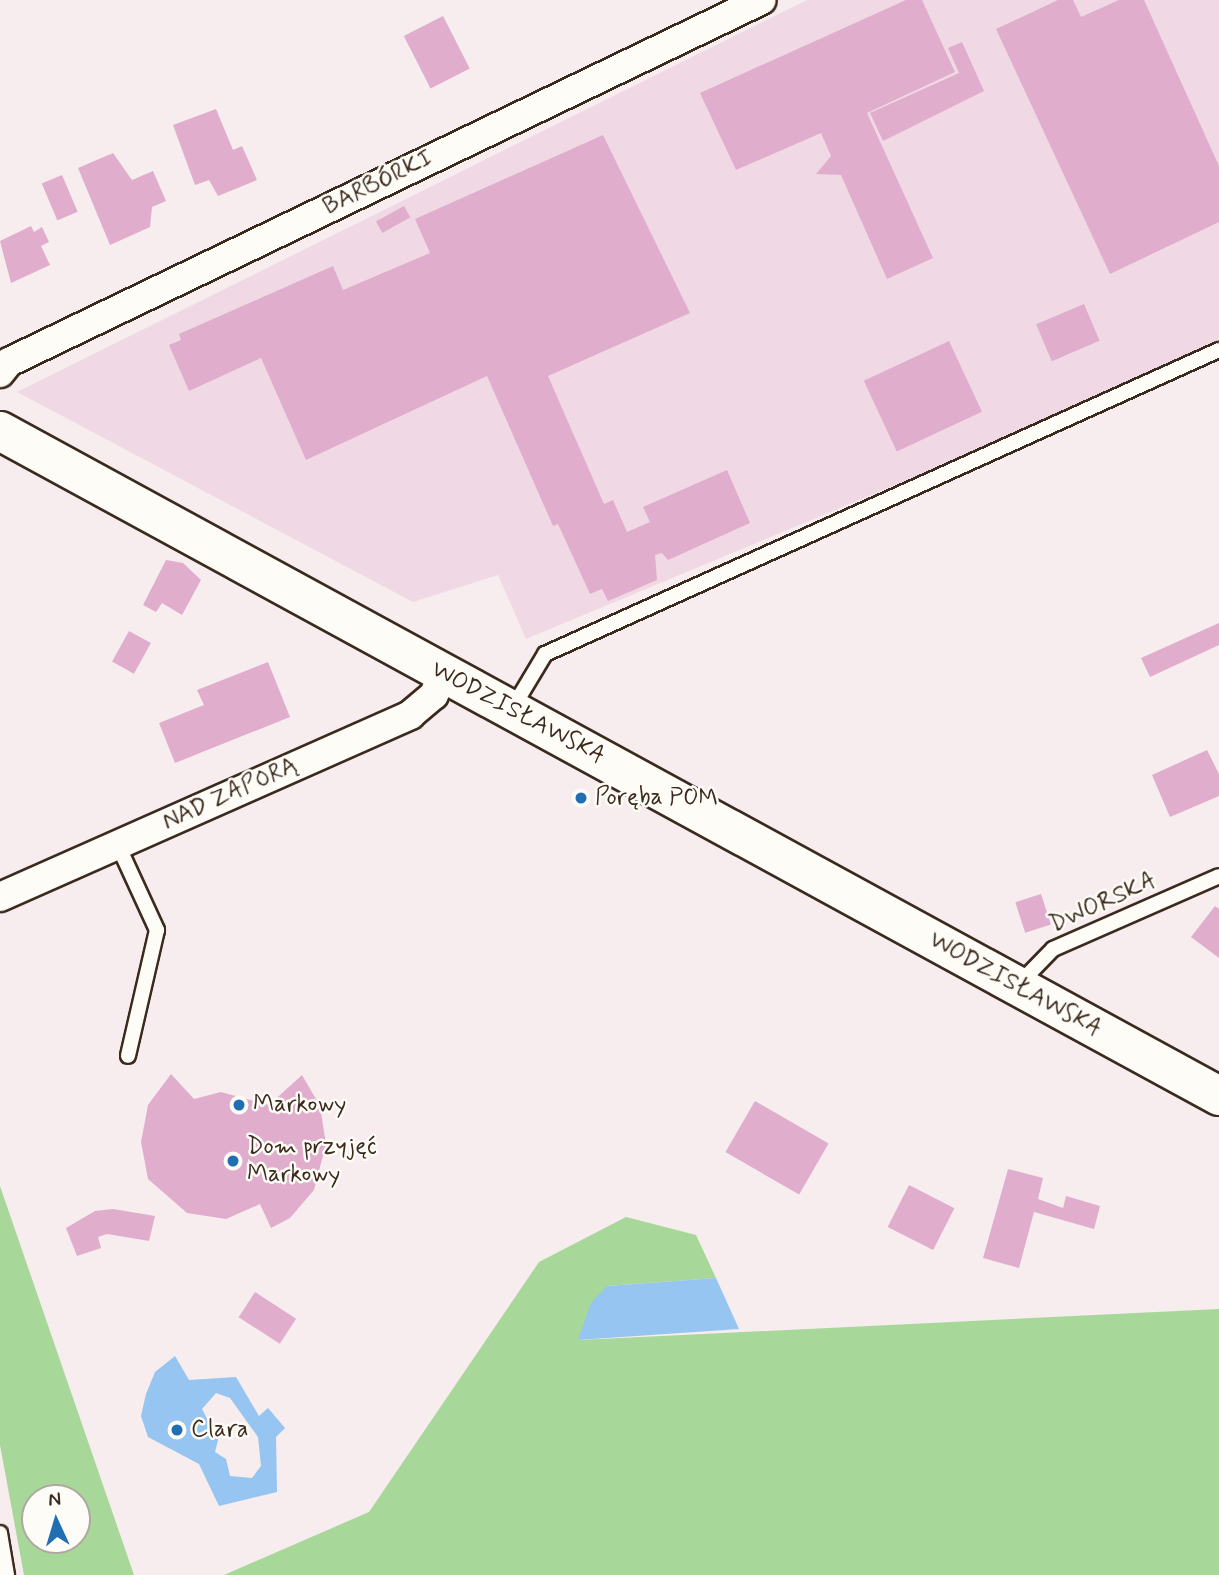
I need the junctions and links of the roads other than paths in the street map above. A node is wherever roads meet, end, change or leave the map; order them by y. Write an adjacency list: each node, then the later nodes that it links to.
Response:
1 (762, 0): 3 (street, BARBÓRKI)
2 (1219, 350): 6 (lane)
3 (0, 373)
4 (0, 431): 5 (main road, WODZISŁAWSKA)
5 (443, 672): 6 (main road, WODZISŁAWSKA); 7 (street, NAD ZAPORĄ)
6 (512, 709): 10 (main road, WODZISŁAWSKA)
7 (117, 843): 9 (street, NAD ZAPORĄ); 11 (lane)
8 (1219, 876): 10 (lane, DWORSKA)
9 (0, 897)
10 (1017, 987): 12 (main road, WODZISŁAWSKA)
11 (128, 1056)
12 (1219, 1096)
13 (0, 1533): 14 (lane)
14 (7, 1575)

